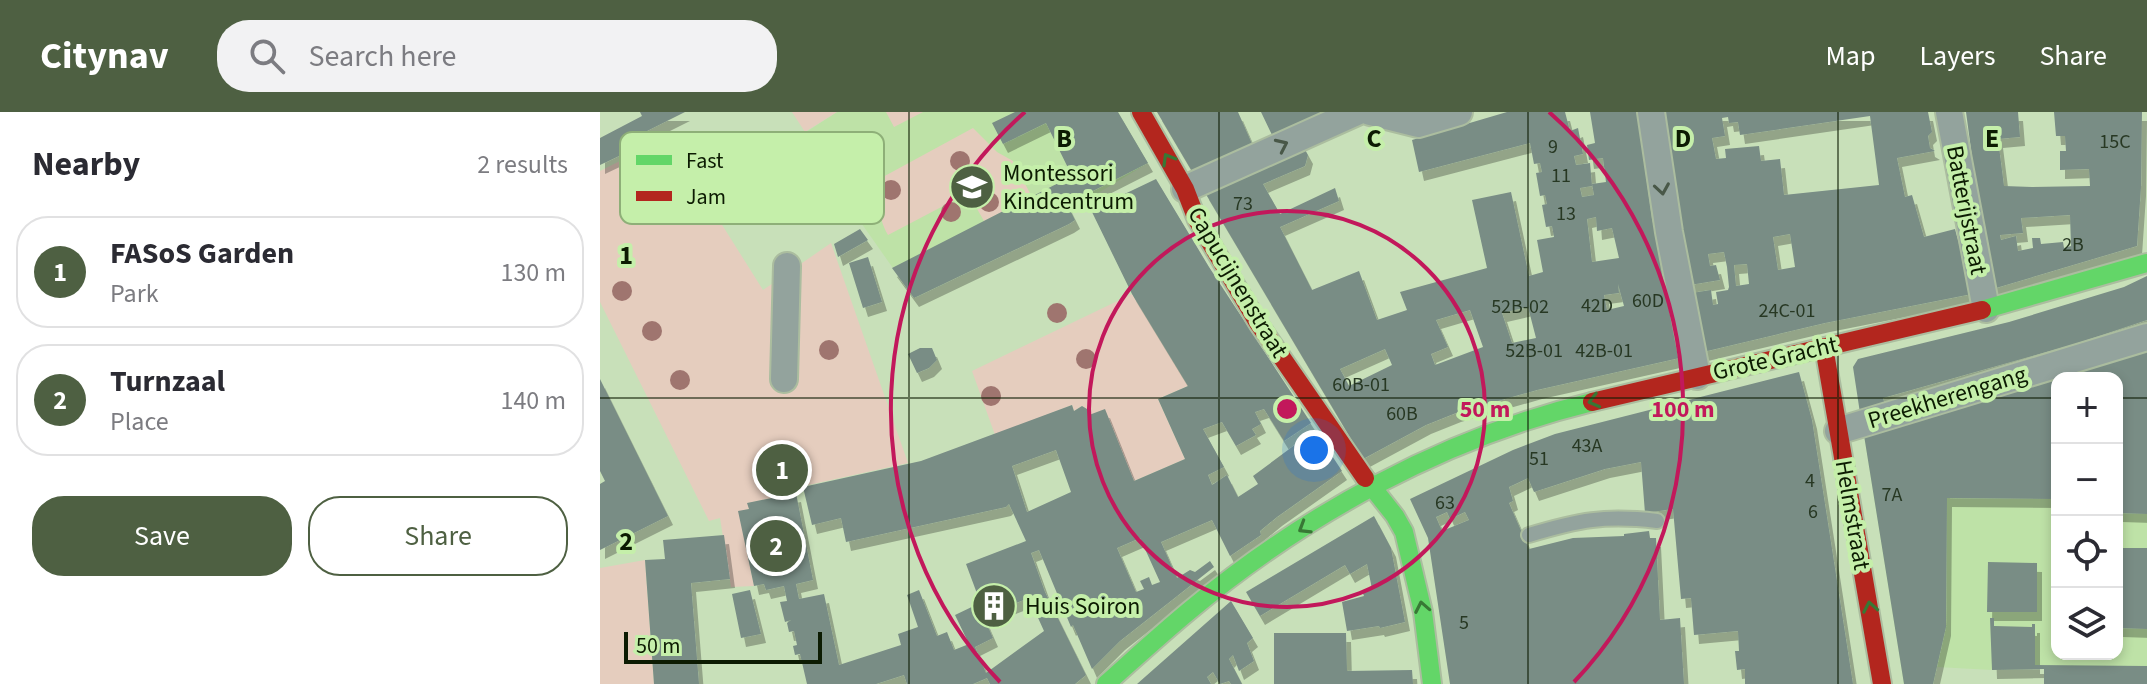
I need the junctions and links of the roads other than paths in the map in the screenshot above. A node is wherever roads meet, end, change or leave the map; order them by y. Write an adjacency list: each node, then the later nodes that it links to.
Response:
1 (1141, 112): 7 (street, Capucijnenstraat, one-way to 1)
2 (1357, 112): 7 (street, one-way to 2)
3 (1370, 112): 4 (street)
4 (1459, 112)
5 (1651, 112): 13 (street, one-way to 13)
6 (1949, 112): 10 (street, Batterijstraat)
7 (1185, 189): 16 (street, Capucijnenstraat)
8 (2142, 265): 10 (street, Grote Gracht)
9 (787, 266): 14 (street)
10 (1986, 309): 12 (street, Grote Gracht)
11 (2147, 337): 15 (street, Preekherengang)
12 (1824, 347): 13 (street, Grote Gracht); 15 (street, Helmstraat)
13 (1697, 376): 16 (street, Grote Gracht, one-way to 16)
14 (784, 379)
15 (1838, 431): 21 (street, Helmstraat, one-way to 15)
16 (1371, 487): 19 (street, Grote Gracht, one-way to 19); 20 (street, Capucijnenstraat, one-way to 16)
17 (1657, 521): 18 (lane)
18 (1529, 535)
19 (1106, 684)
20 (1432, 684)
21 (1882, 684)

